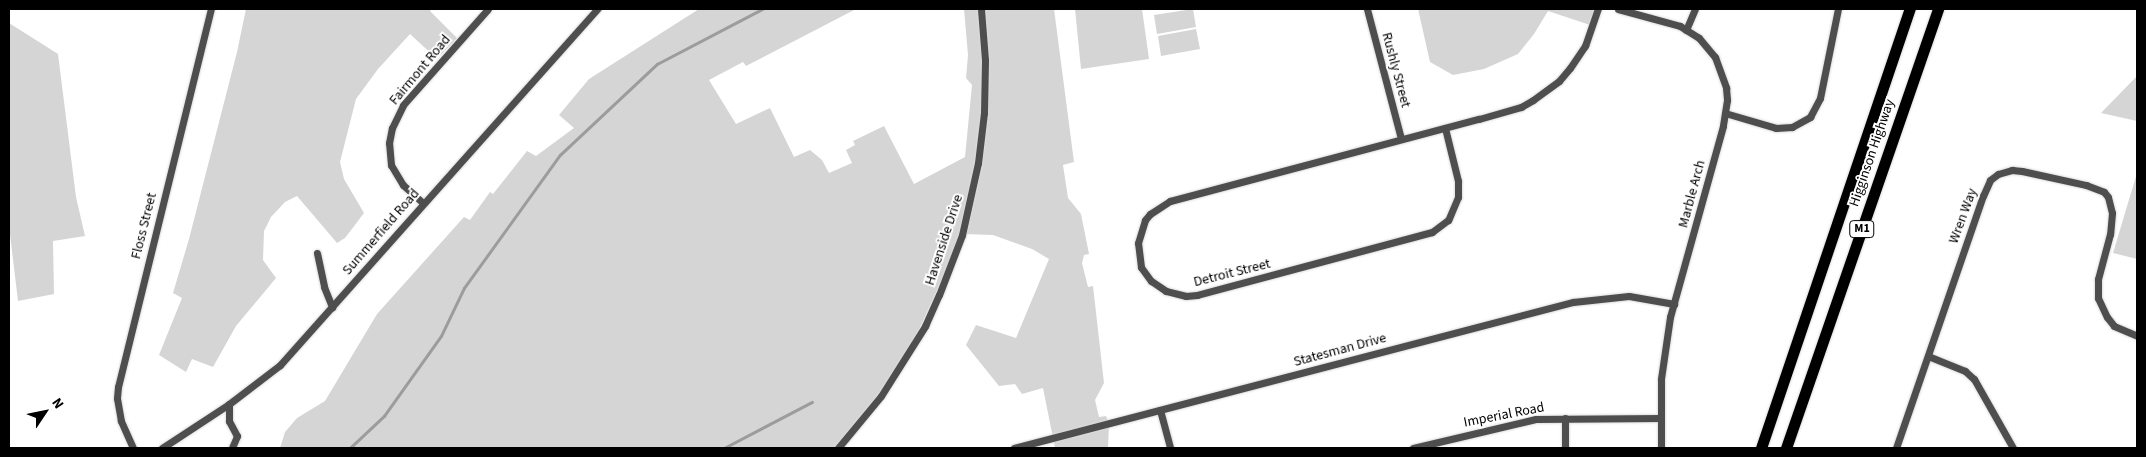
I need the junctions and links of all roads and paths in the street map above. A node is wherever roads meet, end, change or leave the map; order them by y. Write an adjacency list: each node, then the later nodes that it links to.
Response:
1 (211, 9): 26 (street, Floss Street)
2 (488, 9): 16 (street, Fairmont Road)
3 (597, 9): 16 (street, Summerfield Road)
4 (981, 9): 29 (street, Havenside Drive)
5 (1367, 9): 15 (street, Rushly Street)
6 (1598, 9): 14 (street, Detroit Street)
7 (1618, 9): 12 (street, Marble Arch)
8 (1695, 9): 12 (street)
9 (1838, 9): 13 (street)
10 (1910, 9): 35 (highway, Higginson Highway / M1)
11 (1938, 9): 36 (highway, Higginson Highway / M1)
12 (1686, 30): 13 (street, Marble Arch)
13 (1725, 113): 18 (street, Marble Arch)
14 (1445, 128): 15 (street, Detroit Street); 15 (street, Detroit Street)
15 (1401, 139)
16 (423, 203): 19 (street, Summerfield Road)
17 (317, 253): 19 (street)
18 (1674, 304): 23 (street, Statesman Drive); 25 (street, Marble Arch)
19 (332, 308): 22 (street, Summerfield Road)
20 (2137, 336): 21 (street, Wren Way)
21 (1928, 356): 37 (street, Wren Way); 38 (street)
22 (229, 404): 27 (street, Summerfield Road); 28 (street)
23 (1160, 410): 30 (street, Statesman Drive); 31 (street)
24 (1565, 418): 25 (street, Imperial Road); 32 (street, Imperial Road); 33 (street)
25 (1661, 418): 34 (street, Marble Arch)
26 (133, 448)
27 (162, 448)
28 (232, 448)
29 (838, 448)
30 (1014, 448)
31 (1170, 448)
32 (1413, 448)
33 (1565, 448)
34 (1661, 448)
35 (1761, 448)
36 (1786, 448)
37 (1896, 448)
38 (2013, 448)

